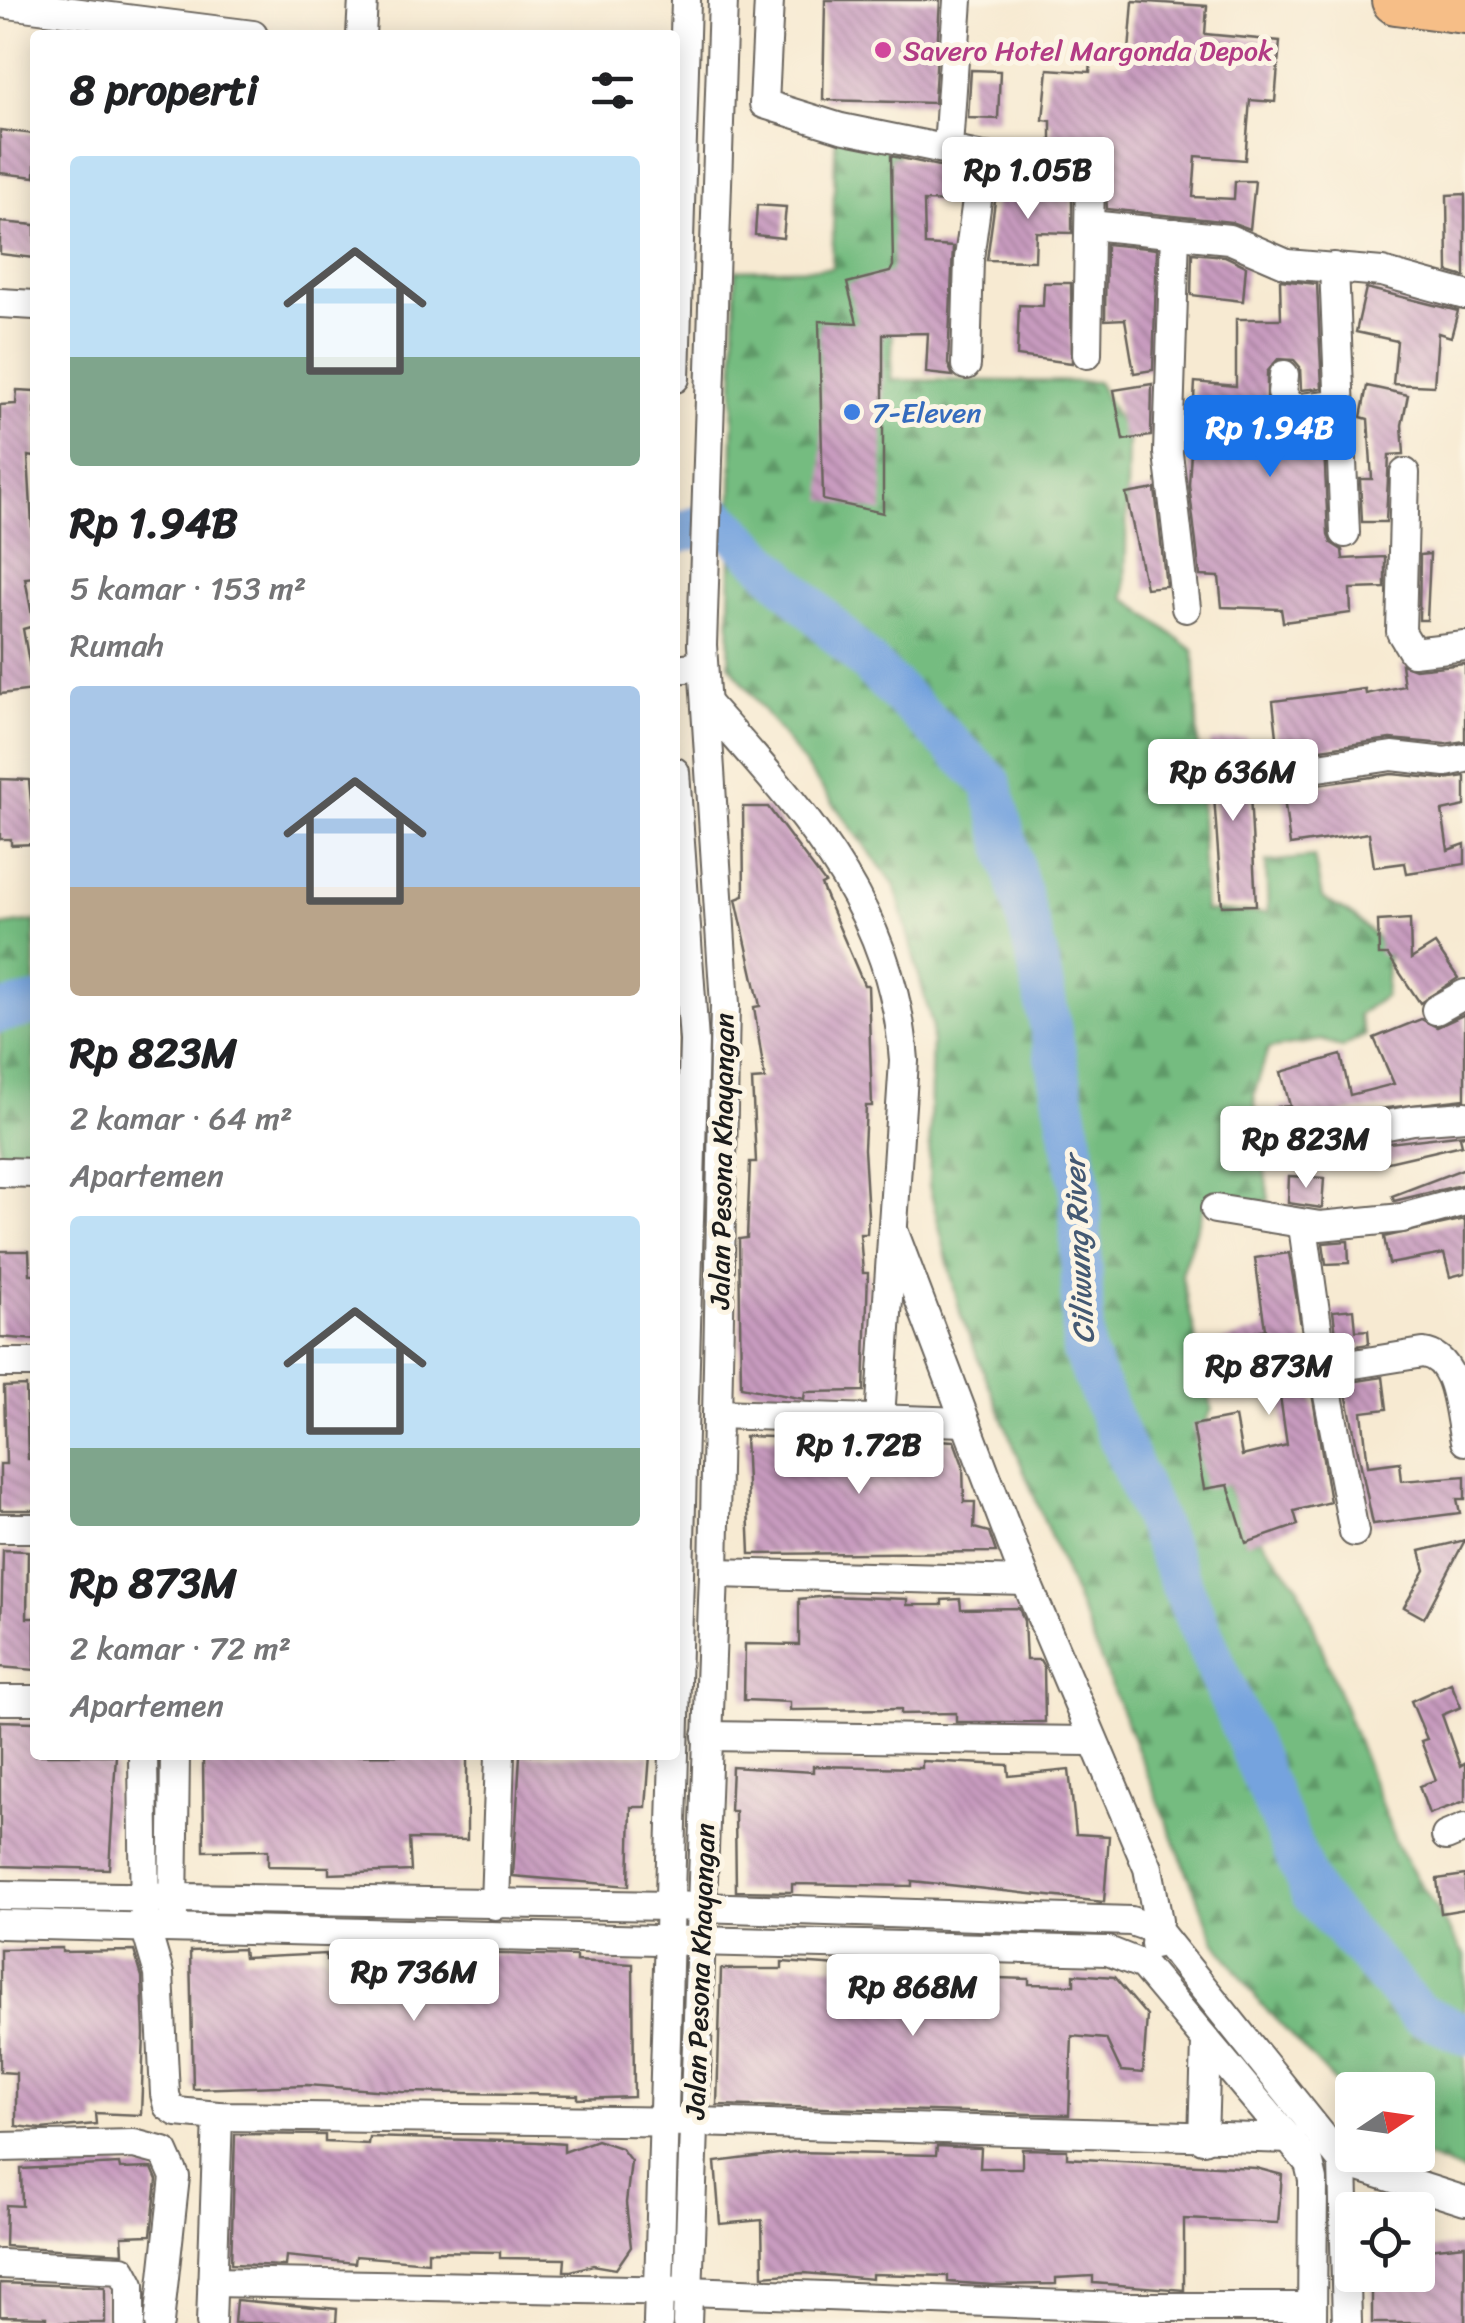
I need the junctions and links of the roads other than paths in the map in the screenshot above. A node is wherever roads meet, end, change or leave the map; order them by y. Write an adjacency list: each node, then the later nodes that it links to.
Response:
1 (363, 0): 11 (street)
2 (686, 0): 14 (street)
3 (723, 0): 29 (street, Jalan Pesona Khayangan)
4 (769, 0): 12 (street)
5 (958, 0): 12 (street)
6 (1396, 0): 8 (highway)
7 (0, 4): 9 (street)
8 (1465, 9)
9 (146, 28): 10 (street)
10 (177, 30)
11 (361, 30)
12 (948, 148): 13 (street)
13 (984, 157): 15 (street); 22 (street)
14 (680, 206)
15 (1090, 225): 16 (street); 21 (street)
16 (1175, 233): 17 (street); 27 (street)
17 (1334, 267): 18 (street); 24 (street)
18 (1465, 295)
19 (0, 303): 20 (street)
20 (30, 305)
21 (1087, 354)
22 (966, 365)
23 (1284, 375): 24 (street)
24 (1336, 404): 26 (street)
25 (1405, 474): 28 (street)
26 (1345, 533)
27 (1186, 608)
28 (1465, 646)
29 (693, 660): 30 (street, Jalan Pesona Khayangan)
30 (707, 704): 35 (street, Jalan Pesona Khayangan); 45 (street)
31 (1465, 758): 32 (street)
32 (1251, 777)
33 (680, 894): 34 (street, Jalan Pesona Khayangan)
34 (683, 967): 35 (street); 49 (street, Jalan Pesona Khayangan)
35 (724, 970): 50 (street, Jalan Pesona Khayangan)
36 (1465, 994): 37 (street)
37 (1436, 1010)
38 (1465, 1116): 39 (street)
39 (1319, 1138)
40 (0, 1172): 41 (street)
41 (30, 1172)
42 (1465, 1202): 44 (street)
43 (1215, 1210): 44 (street)
44 (1303, 1226): 48 (street)
45 (893, 1230): 51 (street); 52 (street)
46 (0, 1363): 47 (street)
47 (30, 1363)
48 (1323, 1369): 53 (street); 56 (street)
49 (680, 1412)
50 (717, 1414): 51 (street); 57 (street, Jalan Pesona Khayangan)
51 (880, 1418): 52 (street)
52 (965, 1422): 58 (street)
53 (1465, 1441)
54 (0, 1528): 55 (street)
55 (30, 1528)
56 (1354, 1532)
57 (714, 1572): 58 (street); 60 (street, Jalan Pesona Khayangan)
58 (1026, 1581): 64 (street)
59 (680, 1608): 60 (street)
60 (712, 1608): 63 (street, Jalan Pesona Khayangan)
61 (0, 1700): 62 (street)
62 (30, 1700)
63 (707, 1736): 64 (street); 74 (street, Jalan Pesona Khayangan)
64 (1092, 1741): 77 (street)
65 (144, 1760): 70 (street)
66 (175, 1760): 71 (street)
67 (500, 1760): 72 (street)
68 (675, 1760): 73 (street, Jalan Pesona Khayangan)
69 (0, 1895): 70 (street)
70 (145, 1897): 71 (street); 76 (street)
71 (173, 1898): 72 (street); 76 (street)
72 (496, 1905): 73 (street)
73 (671, 1906): 74 (street); 78 (street, Jalan Pesona Khayangan)
74 (701, 1907): 77 (street); 79 (street, Jalan Pesona Khayangan)
75 (0, 1924): 76 (street)
76 (159, 1926): 78 (street); 82 (street)
77 (1157, 1930): 80 (street); 88 (street)
78 (670, 1940): 79 (street); 83 (street, Jalan Pesona Khayangan)
79 (700, 1942): 80 (street); 84 (street, Jalan Pesona Khayangan)
80 (1152, 1976): 81 (street)
81 (1206, 2043): 85 (street); 86 (street)
82 (218, 2116): 83 (street); 94 (street)
83 (665, 2122): 84 (street); 95 (street, Jalan Pesona Khayangan)
84 (695, 2122): 85 (street); 96 (street, Jalan Pesona Khayangan)
85 (1202, 2139): 86 (street)
86 (1290, 2139): 91 (street)
87 (0, 2147): 101 (street)
88 (1335, 2152)
89 (1374, 2172): 90 (street)
90 (1465, 2201)
91 (1314, 2249): 92 (street); 99 (street)
92 (1335, 2250)
93 (0, 2264): 100 (street)
94 (212, 2282): 95 (street); 102 (street)
95 (659, 2291): 96 (street); 103 (street, Jalan Pesona Khayangan)
96 (688, 2291): 98 (street); 104 (street, Jalan Pesona Khayangan)
97 (1347, 2292): 105 (street)
98 (1123, 2315): 99 (street)
99 (1312, 2315)
100 (130, 2323)
101 (159, 2323)
102 (211, 2323)
103 (658, 2323)
104 (687, 2323)
105 (1347, 2323)

